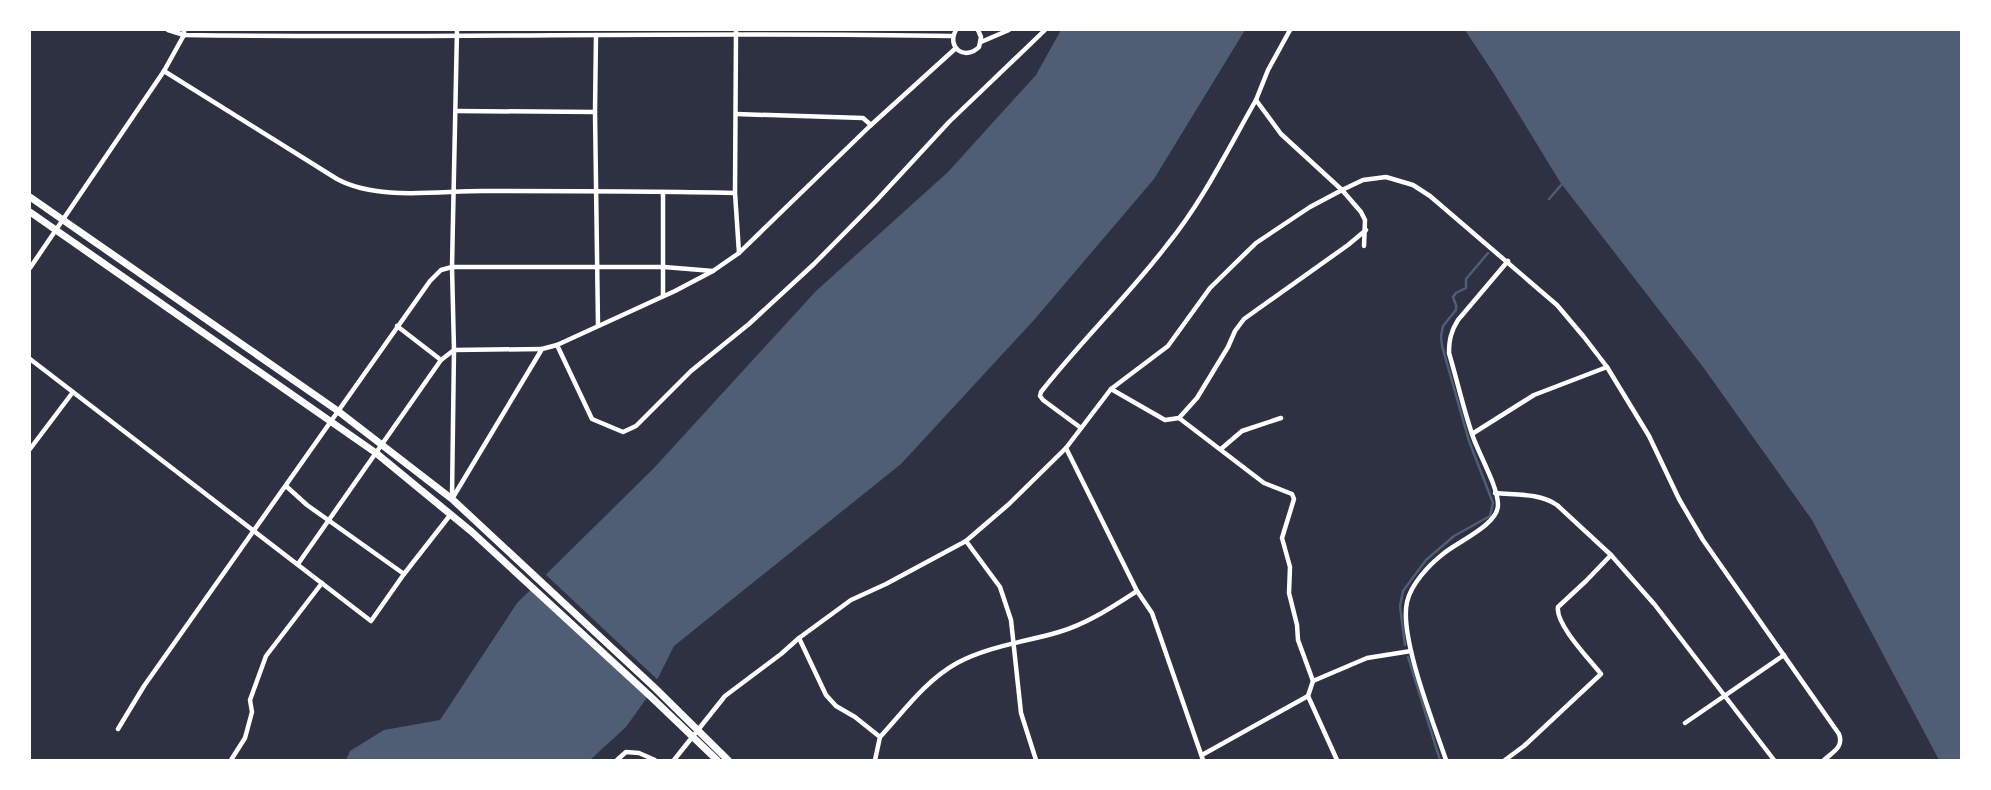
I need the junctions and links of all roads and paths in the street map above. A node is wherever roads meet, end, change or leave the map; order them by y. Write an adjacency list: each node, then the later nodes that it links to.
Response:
1 (168, 30): 8 (street)
2 (334, 30): 13 (street)
3 (956, 30): 12 (street)
4 (1009, 30): 14 (street)
5 (1045, 30): 43 (street)
6 (1290, 30): 17 (street)
7 (980, 31): 14 (street)
8 (184, 32): 13 (street); 16 (street)
9 (457, 33): 11 (street); 13 (street); 18 (street)
10 (736, 33): 11 (street); 12 (street); 20 (street)
11 (596, 35): 19 (street)
12 (952, 36): 15 (street)
13 (334, 37)
14 (981, 42): 15 (street)
15 (956, 48): 21 (street)
16 (164, 71): 23 (street); 29 (street)
17 (1256, 100): 22 (street); 55 (street)
18 (456, 111): 19 (street); 23 (street)
19 (595, 112): 24 (street)
20 (736, 114): 21 (street); 26 (street)
21 (871, 124): 33 (street)
22 (1342, 190): 31 (street); 34 (street); 49 (street)
23 (454, 191): 24 (street); 35 (street)
24 (596, 191): 25 (street); 38 (street)
25 (663, 192): 26 (street); 36 (street)
26 (735, 193): 33 (street)
27 (30, 197): 29 (highway)
28 (30, 212): 30 (highway)
29 (64, 220): 30 (street); 51 (highway)
30 (56, 230): 37 (street); 54 (highway)
31 (1366, 230): 32 (street); 52 (street)
32 (1364, 246)
33 (739, 253): 39 (street)
34 (1508, 261): 48 (street); 56 (street)
35 (452, 267): 38 (street); 42 (street); 44 (street)
36 (664, 267): 38 (street); 39 (street); 40 (street)
37 (30, 268)
38 (598, 269): 41 (street)
39 (713, 271): 40 (street)
40 (663, 296): 41 (street)
41 (598, 325): 43 (street)
42 (397, 326): 47 (street); 51 (street)
43 (557, 345): 45 (street)
44 (454, 350): 45 (street); 47 (street); 64 (street)
45 (542, 350): 64 (street)
46 (30, 359): 50 (street)
47 (441, 360): 57 (street)
48 (1607, 367): 56 (street); 77 (street)
49 (1111, 389): 52 (street); 55 (street)
50 (73, 392): 60 (street); 67 (street)
51 (338, 411): 54 (street); 57 (highway)
52 (1179, 418): 59 (street)
53 (1281, 418): 59 (street)
54 (331, 420): 61 (highway); 62 (street)
55 (1081, 428): 58 (street)
56 (1472, 434): 63 (street)
57 (383, 445): 61 (street); 64 (highway)
58 (1066, 448): 68 (street); 73 (street)
59 (1221, 449): 78 (street)
60 (30, 450)
61 (376, 453): 65 (highway); 66 (street)
62 (286, 486): 66 (street); 67 (street)
63 (1495, 492): 69 (street); 76 (street)
64 (452, 499): 84 (highway)
65 (451, 513): 71 (street); 84 (highway)
66 (330, 520): 70 (street); 71 (street)
67 (253, 531): 70 (street); 82 (street)
68 (966, 541): 74 (street); 75 (street)
69 (1611, 555): 80 (street); 96 (street)
70 (298, 564): 72 (street)
71 (404, 574): 72 (street)
72 (322, 583): 86 (street)
73 (1136, 591): 75 (street); 85 (street)
74 (799, 638): 83 (street); 89 (street)
75 (1013, 643): 83 (street); 93 (street)
76 (1411, 651): 78 (street); 95 (street)
77 (1784, 655): 80 (street); 98 (street)
78 (1313, 681): 79 (street)
79 (1308, 696): 85 (street); 94 (street)
80 (1723, 697): 81 (street); 97 (street)
81 (1685, 723)
82 (118, 729)
83 (880, 737): 92 (street)
84 (709, 746): 90 (highway); 91 (highway)
85 (1202, 758)
86 (231, 760)
87 (617, 760): 88 (street)
88 (654, 760)
89 (674, 760)
90 (717, 760)
91 (728, 760)
92 (875, 760)
93 (1036, 760)
94 (1338, 760)
95 (1446, 760)
96 (1505, 760)
97 (1774, 760)
98 (1824, 760)

